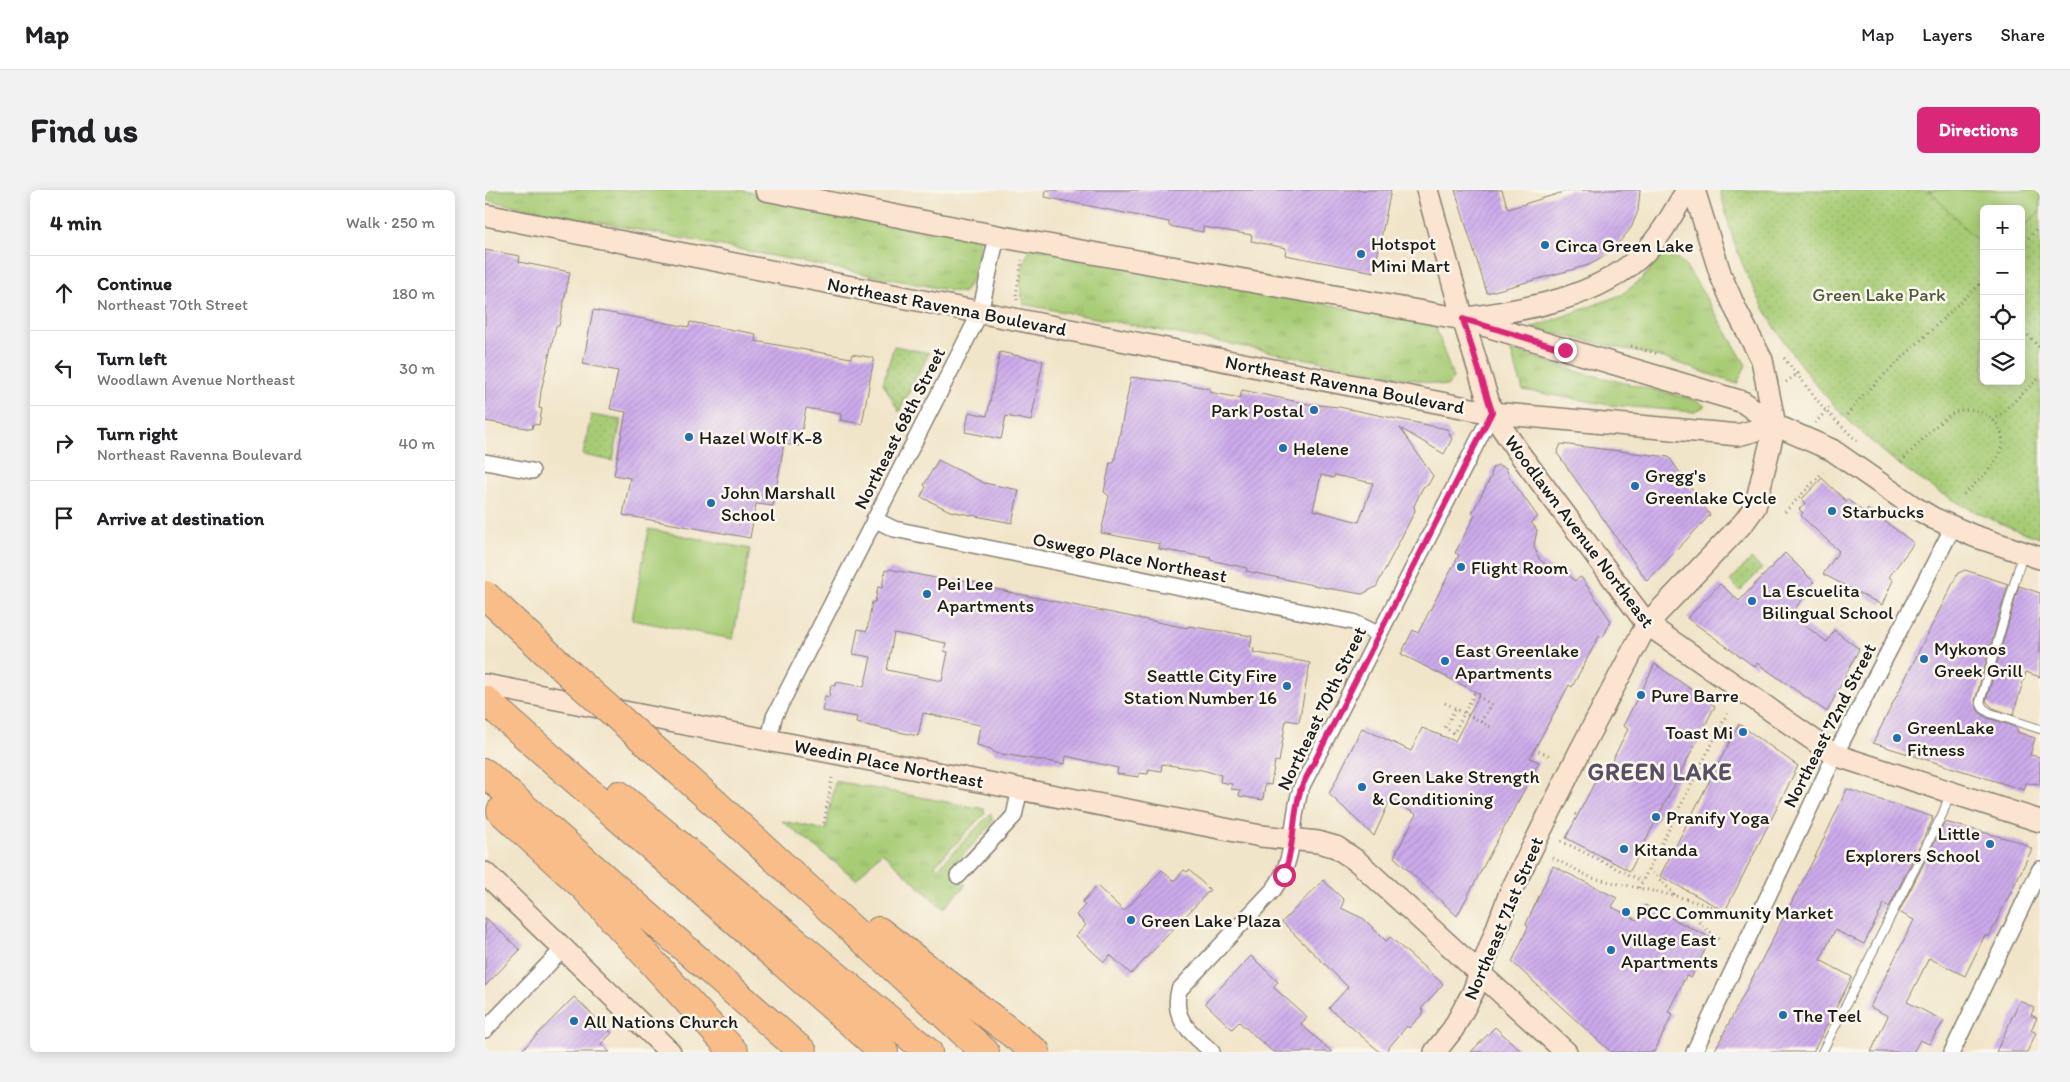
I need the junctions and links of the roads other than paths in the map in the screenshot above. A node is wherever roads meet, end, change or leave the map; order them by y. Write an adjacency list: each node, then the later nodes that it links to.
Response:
1 (766, 190): 6 (main road)
2 (1427, 190): 8 (main road, Woodlawn Avenue Northeast)
3 (1687, 190): 8 (main road)
4 (1694, 190): 10 (main road)
5 (485, 215): 7 (main road, Northeast Ravenna Boulevard)
6 (997, 236): 7 (street, Northeast 68th Street); 8 (main road)
7 (980, 313): 9 (main road, Northeast Ravenna Boulevard); 13 (street, Northeast 68th Street)
8 (1463, 319): 9 (main road, Woodlawn Avenue Northeast); 10 (main road)
9 (1492, 412): 10 (main road, Northeast Ravenna Boulevard); 17 (main road, Woodlawn Avenue Northeast); 18 (street, Northeast 70th Street)
10 (1775, 425): 14 (main road); 17 (main road, Northeast 71st Street)
11 (485, 462): 12 (street)
12 (532, 471)
13 (874, 519): 18 (street, Oswego Place Northeast); 22 (street, Northeast 68th Street)
14 (1953, 527): 15 (main road); 24 (street, Northeast 72nd Street)
15 (2032, 556): 21 (lane)
16 (485, 595): 29 (highway, bridge)
17 (1647, 624): 24 (main road, Woodlawn Avenue Northeast); 35 (main road, Northeast 71st Street)
18 (1378, 634): 30 (street, Northeast 70th Street)
19 (485, 685): 22 (main road, Weedin Place Northeast)
20 (485, 700): 23 (highway)
21 (2040, 729)
22 (769, 740): 26 (main road, Weedin Place Northeast)
23 (536, 745): 40 (highway); 41 (highway)
24 (1835, 755): 27 (main road, Woodlawn Avenue Northeast); 47 (street, Northeast 72nd Street)
25 (485, 781): 38 (highway); 39 (highway)
26 (1021, 789): 30 (main road, Weedin Place Northeast); 33 (street)
27 (1950, 793): 28 (main road, Woodlawn Avenue Northeast); 48 (lane)
28 (2040, 821)
29 (747, 830): 42 (highway); 43 (highway)
30 (1293, 839): 35 (main road, Weedin Place Northeast); 44 (street, Northeast 70th Street)
31 (2040, 869): 49 (street)
32 (485, 873): 34 (main road)
33 (958, 876)
34 (563, 949): 36 (street); 37 (main road)
35 (1481, 973): 45 (main road, Northeast 71st Street); 46 (main road, Weedin Place Northeast)
36 (485, 1030)
37 (670, 1052)
38 (734, 1052)
39 (803, 1052)
40 (884, 1052)
41 (928, 1052)
42 (985, 1052)
43 (1036, 1052)
44 (1212, 1052)
45 (1435, 1052)
46 (1566, 1052)
47 (1694, 1052)
48 (1822, 1052)
49 (1952, 1052)

